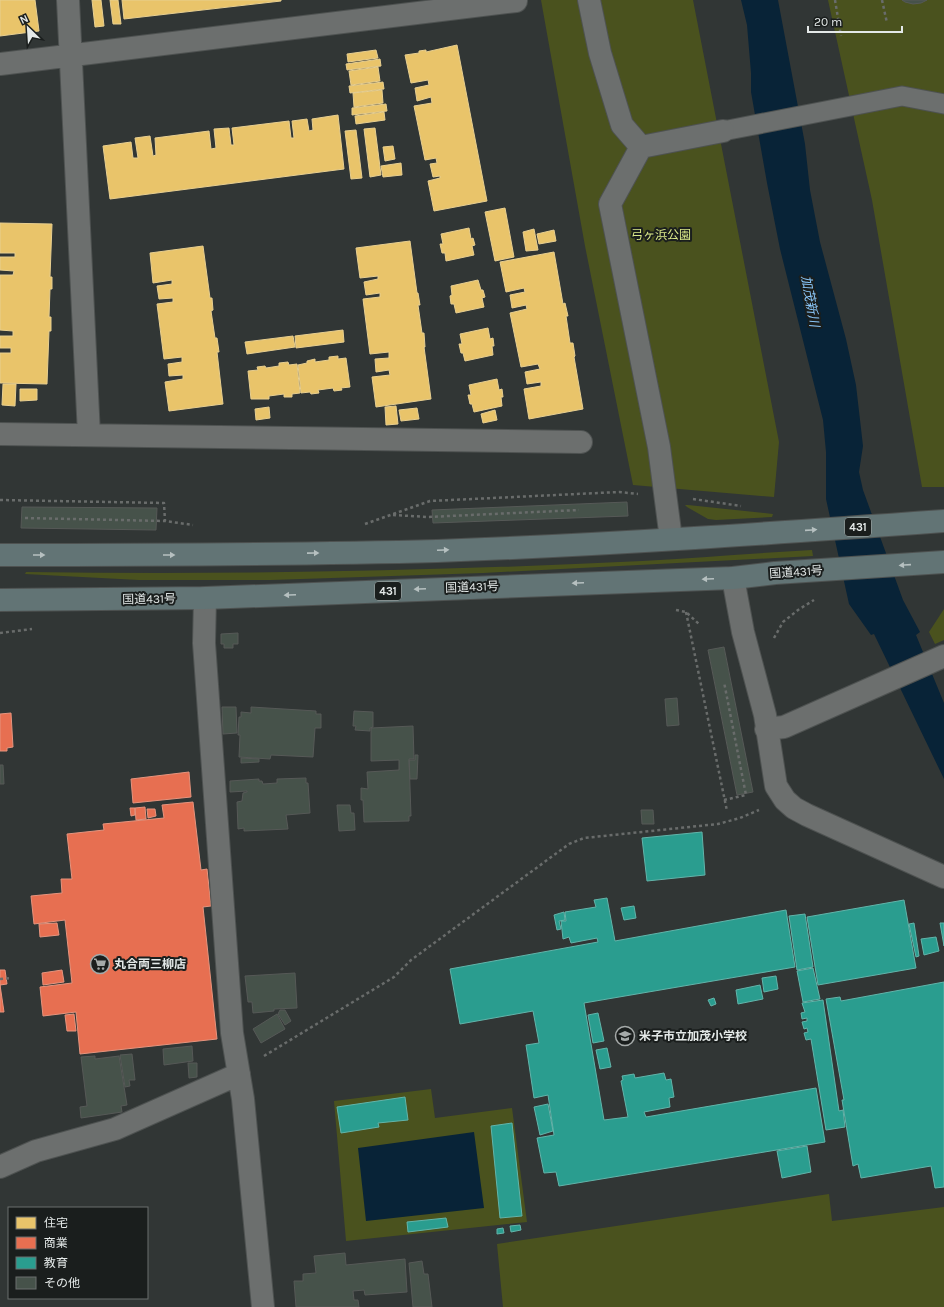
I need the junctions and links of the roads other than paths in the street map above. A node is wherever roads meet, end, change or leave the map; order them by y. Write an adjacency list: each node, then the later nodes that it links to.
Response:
1 (68, 0): 4 (street)
2 (589, 0): 8 (street)
3 (516, 1): 4 (street)
4 (70, 56): 5 (street); 10 (street)
5 (0, 64)
6 (944, 104): 7 (lane)
7 (723, 131): 8 (street)
8 (641, 147): 13 (street)
9 (0, 434): 10 (street)
10 (88, 435): 11 (street)
11 (581, 442)
12 (944, 521): 13 (highway, 431, one-way to 12)
13 (670, 539): 14 (highway, 431, one-way to 13)
14 (0, 555)
15 (944, 562): 16 (highway, 国道431号 / 431, one-way to 16)
16 (733, 578): 17 (highway, 国道431号 / 431, one-way to 17); 20 (street)
17 (205, 598): 18 (highway, 国道431号 / 431); 22 (street)
18 (0, 600)
19 (944, 656): 20 (street)
20 (766, 729): 21 (street)
21 (944, 877)
22 (239, 1074): 23 (street); 24 (street)
23 (0, 1167)
24 (263, 1307)

